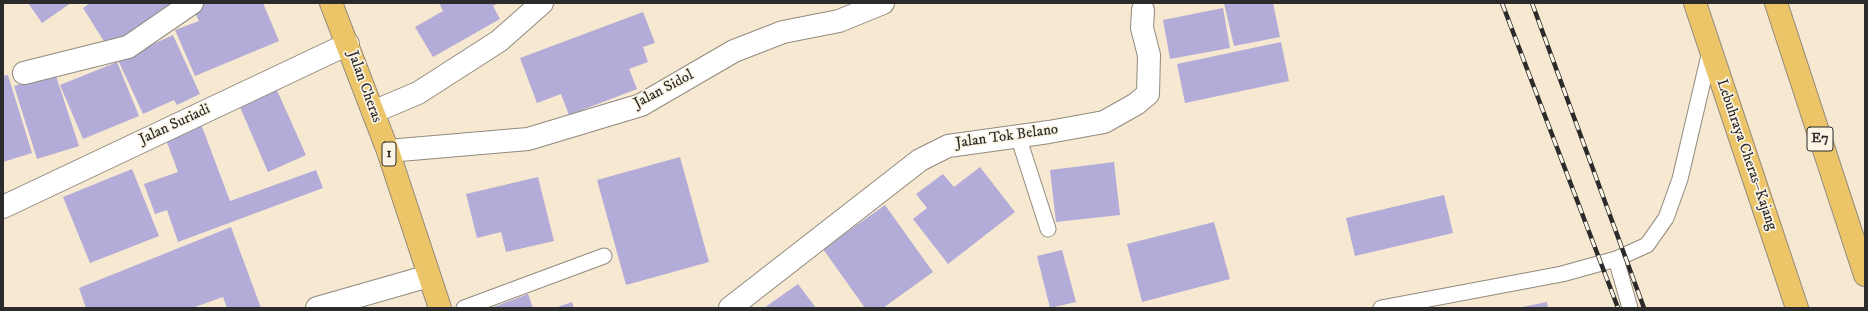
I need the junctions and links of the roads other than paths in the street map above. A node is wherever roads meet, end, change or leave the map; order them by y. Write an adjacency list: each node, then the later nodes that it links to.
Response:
1 (192, 3): 10 (street)
2 (331, 3): 8 (main road, Jalan Cheras / 1)
3 (542, 3): 11 (street)
4 (883, 3): 13 (street, Jalan Sidol)
5 (1695, 3): 9 (main road, Lebuhraya Cheras–Kajang)
6 (1776, 3): 18 (main road, E7)
7 (1143, 10): 12 (street, Jalan Tok Belano)
8 (348, 44): 11 (main road, Jalan Cheras / 1); 14 (street, Jalan Suriadi)
9 (1710, 50): 17 (lane); 26 (main road, Lebuhraya Cheras–Kajang)
10 (24, 73)
11 (373, 112): 13 (main road, Jalan Cheras / 1)
12 (1018, 136): 15 (lane); 23 (street, Jalan Tok Belano)
13 (388, 151): 19 (main road, Jalan Cheras / 1)
14 (3, 207)
15 (1048, 229)
16 (604, 256): 22 (lane)
17 (1616, 259): 24 (lane); 25 (lane)
18 (1865, 275)
19 (428, 276): 20 (street); 21 (main road, Jalan Cheras / 1)
20 (317, 308)
21 (440, 308)
22 (464, 308)
23 (730, 308)
24 (1381, 308)
25 (1630, 308)
26 (1797, 308)

